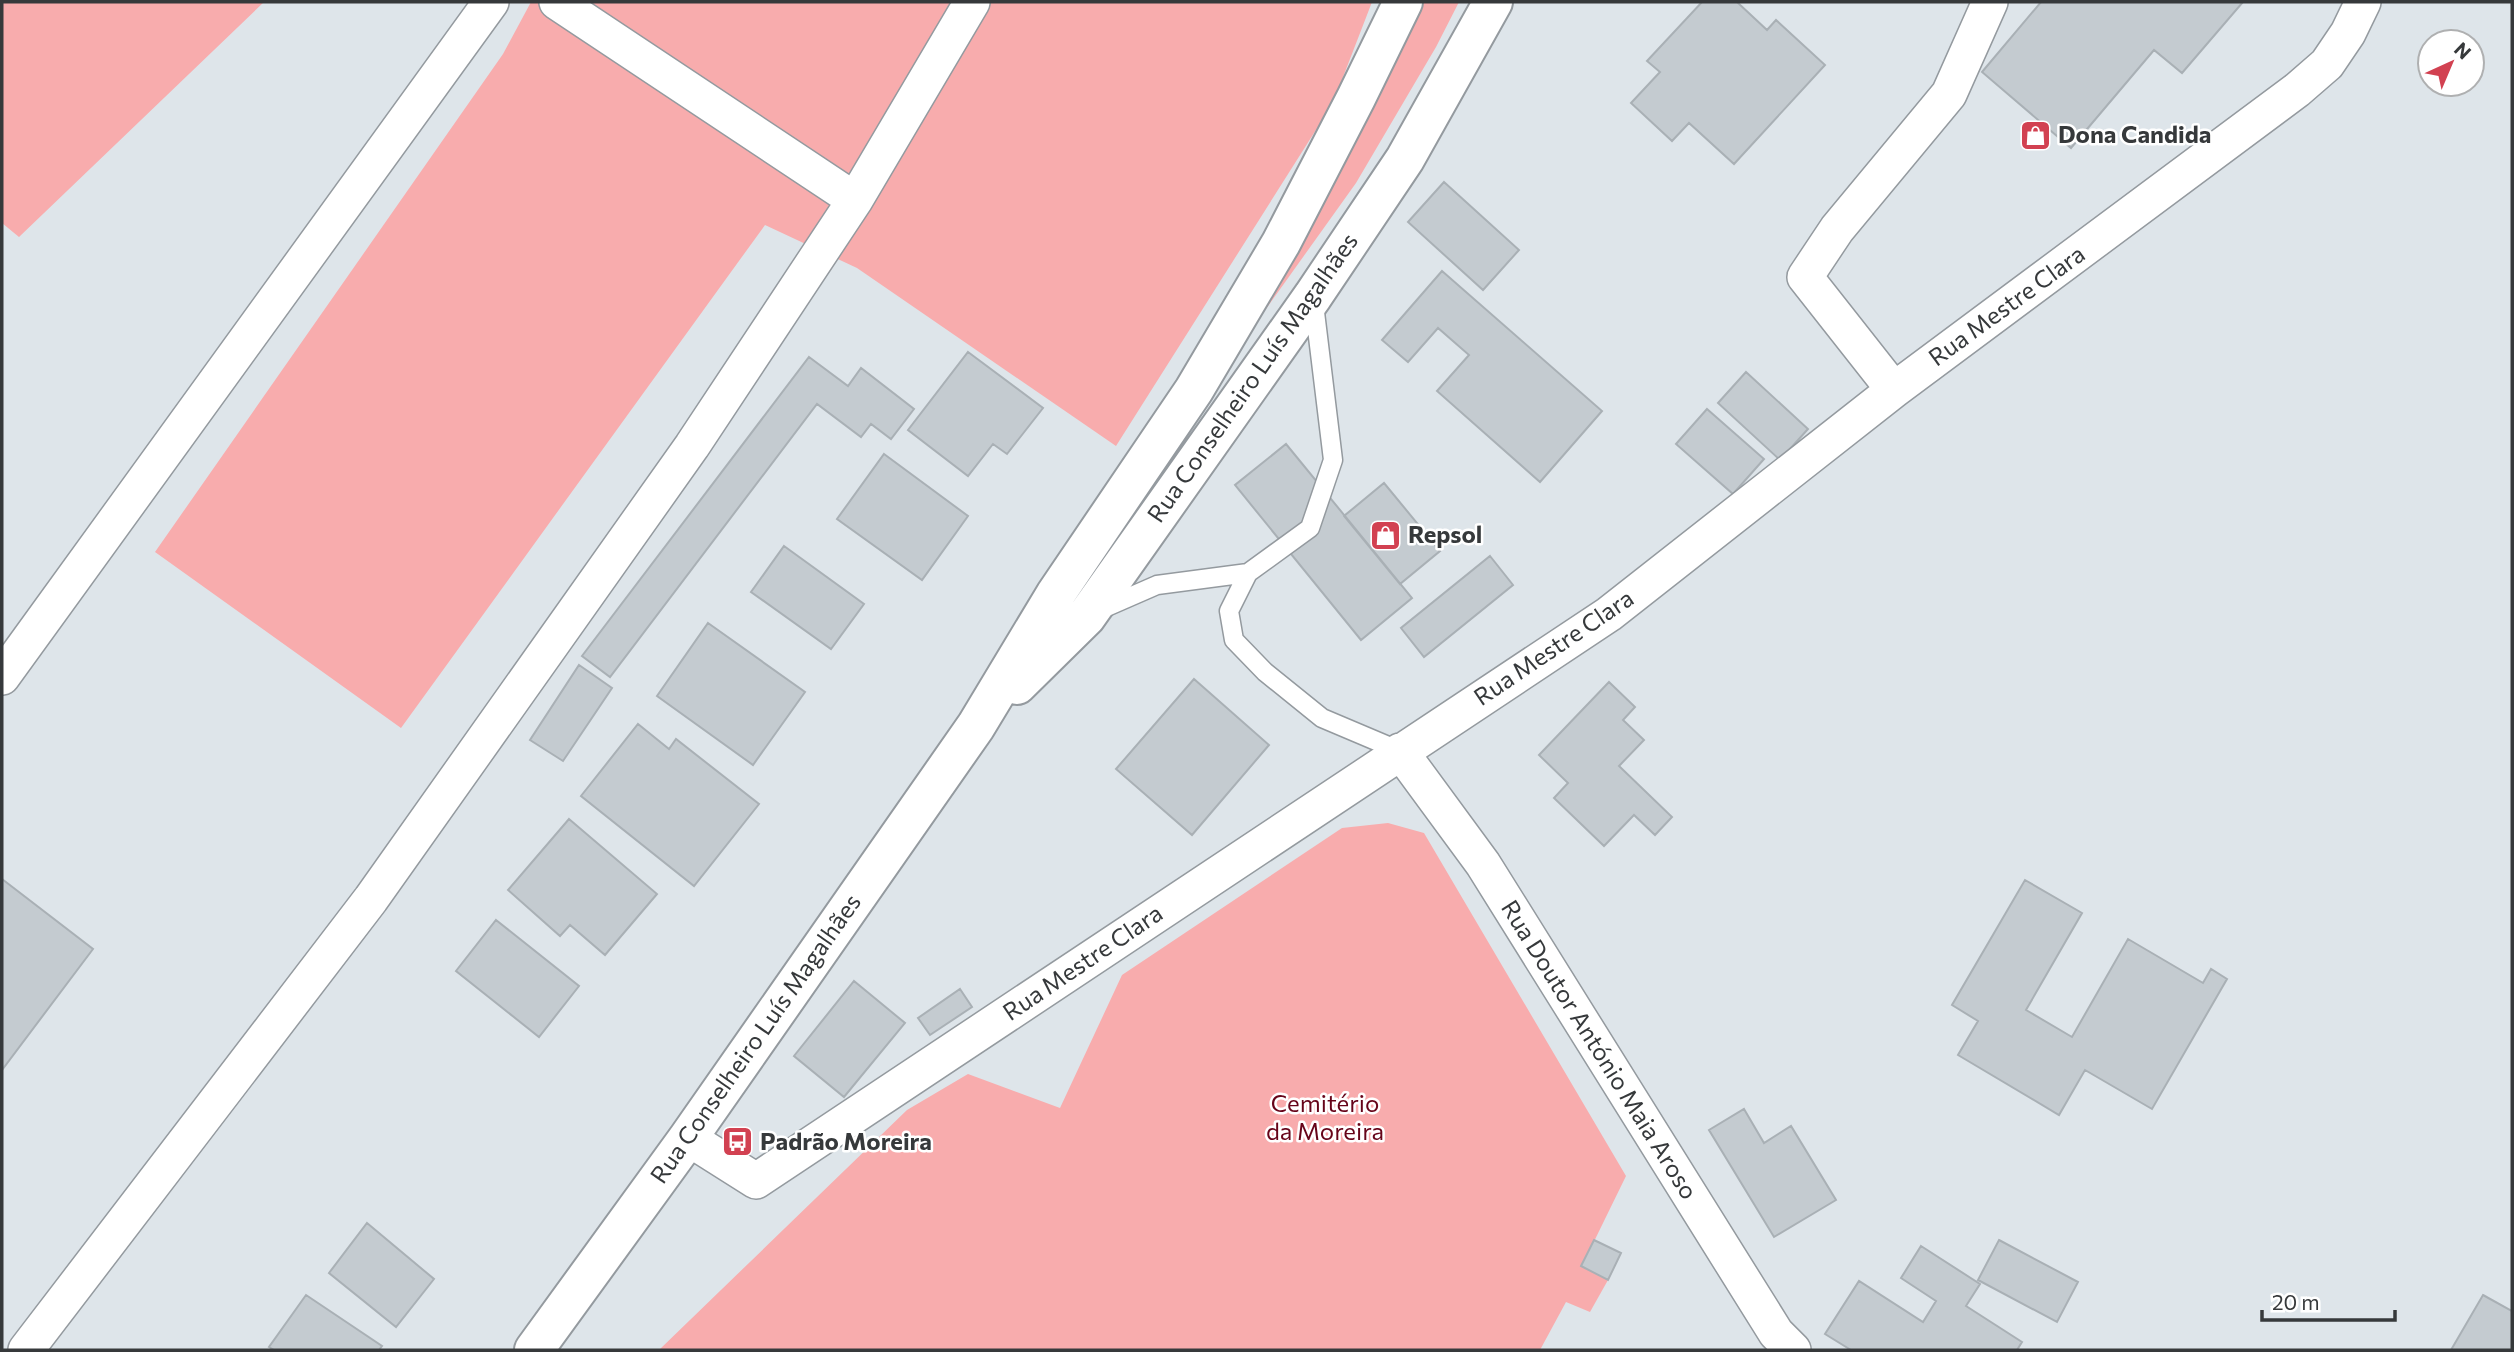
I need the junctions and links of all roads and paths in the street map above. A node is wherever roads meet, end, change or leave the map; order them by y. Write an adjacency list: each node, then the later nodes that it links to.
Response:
1 (491, 2): 13 (street)
2 (557, 2): 8 (street)
3 (972, 2): 8 (street)
4 (1403, 2): 14 (main road, Rua Conselheiro Luís Magalhães)
5 (1493, 2): 9 (main road, Rua Conselheiro Luís Magalhães)
6 (1990, 2): 10 (street)
7 (2363, 2): 10 (street, Rua Mestre Clara)
8 (855, 200): 19 (street)
9 (1313, 296): 11 (lane); 12 (main road, Rua Conselheiro Luís Magalhães)
10 (1894, 390): 15 (street, Rua Mestre Clara)
11 (1248, 573): 12 (lane); 15 (lane)
12 (1086, 617): 14 (main road, Rua Conselheiro Luís Magalhães)
13 (2, 677)
14 (976, 726): 16 (main road, Rua Conselheiro Luís Magalhães)
15 (1400, 751): 16 (street, Rua Mestre Clara); 21 (street, Rua Doutor António Maia Aroso)
16 (688, 1138): 20 (main road, Rua Conselheiro Luís Magalhães)
17 (2, 1336): 18 (street)
18 (21, 1350)
19 (26, 1350)
20 (534, 1350)
21 (1793, 1350)

